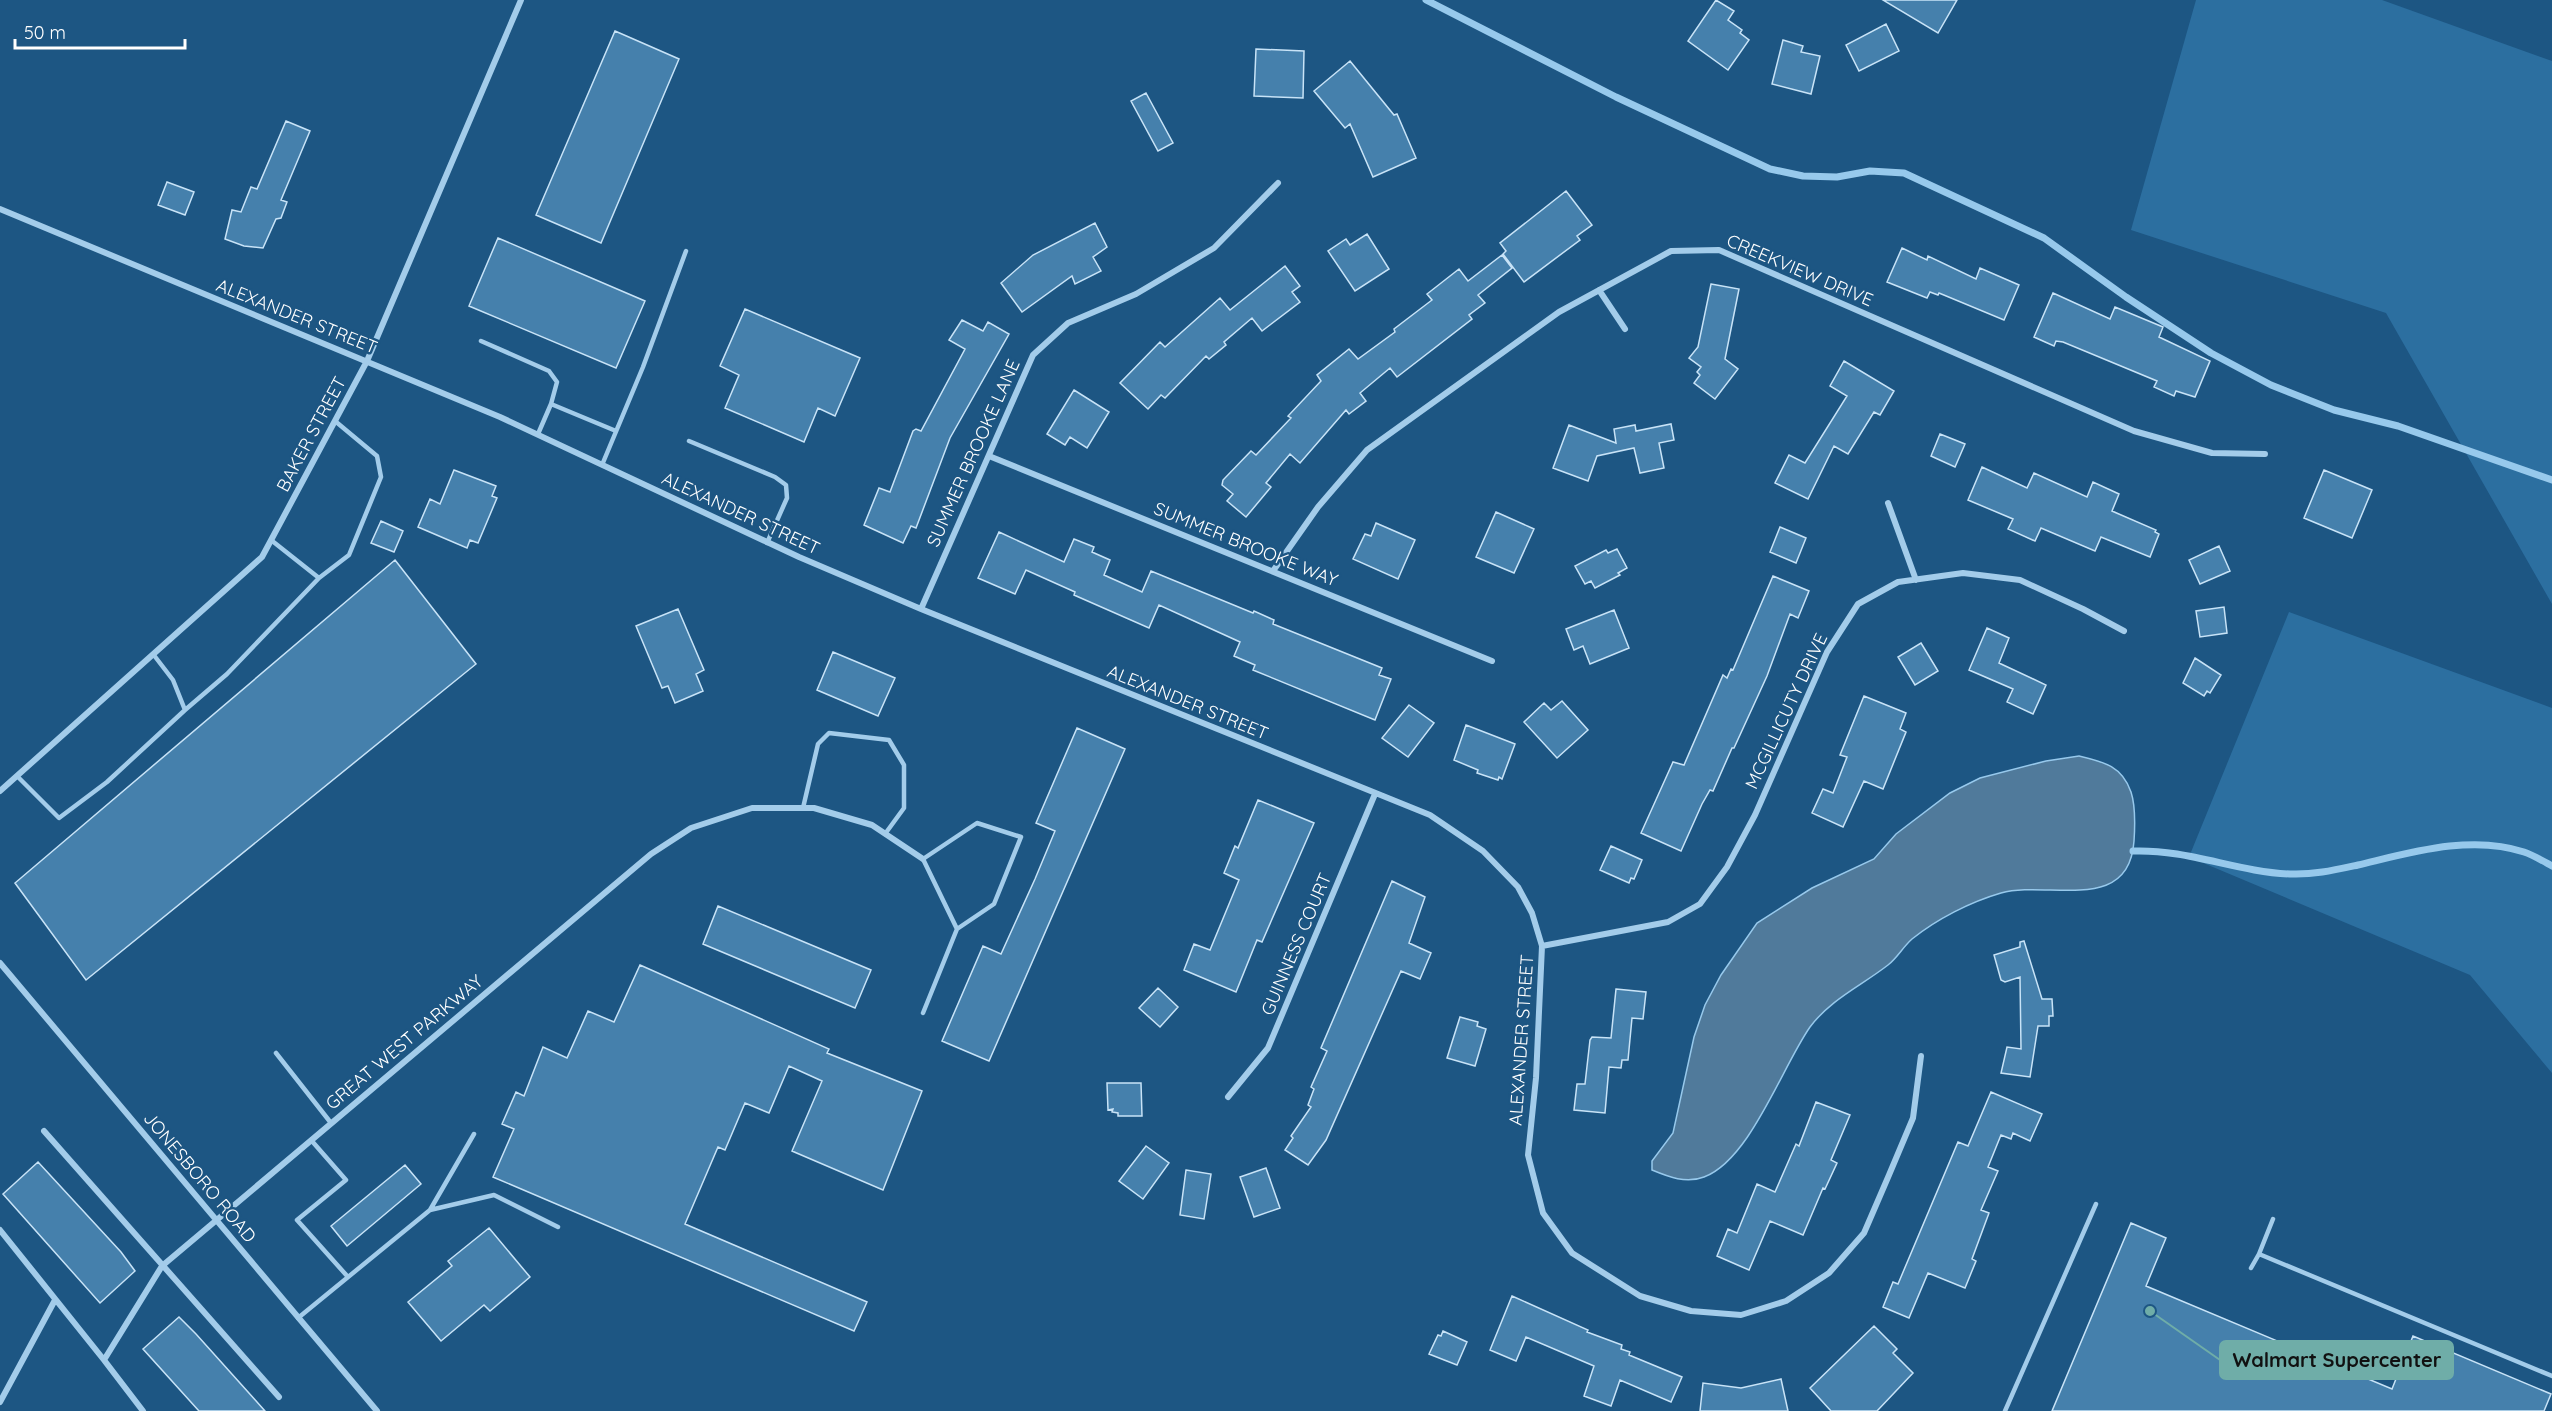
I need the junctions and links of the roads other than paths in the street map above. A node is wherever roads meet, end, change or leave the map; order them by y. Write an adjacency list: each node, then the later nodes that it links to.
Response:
1 (521, 0): 8 (street, BAKER STREET)
2 (1278, 183): 15 (street, SUMMER BROOKE LANE)
3 (0, 210): 8 (street, ALEXANDER STREET)
4 (686, 251): 11 (lane)
5 (1599, 290): 6 (street); 14 (street, CREEKVIEW DRIVE); 20 (street, CREEKVIEW DRIVE)
6 (1625, 329)
7 (481, 341): 9 (lane)
8 (367, 361): 10 (street, BAKER STREET); 12 (street, ALEXANDER STREET)
9 (551, 404): 11 (lane); 12 (lane)
10 (335, 421): 18 (street, BAKER STREET); 21 (lane)
11 (616, 431): 16 (lane)
12 (537, 434): 16 (street, ALEXANDER STREET)
13 (689, 441): 19 (lane)
14 (2265, 454)
15 (989, 456): 20 (street, SUMMER BROOKE WAY); 23 (street, SUMMER BROOKE LANE)
16 (602, 465): 19 (street, ALEXANDER STREET)
17 (1888, 503): 22 (street)
18 (271, 540): 21 (lane); 25 (street, BAKER STREET)
19 (767, 543): 23 (street, ALEXANDER STREET)
20 (1273, 571): 26 (street, SUMMER BROOKE WAY)
21 (318, 578): 27 (lane)
22 (1916, 580): 24 (street, MCGILLICUTY DRIVE); 35 (street, MCGILLICUTY DRIVE)
23 (921, 609): 30 (street, ALEXANDER STREET)
24 (2124, 631)
25 (153, 654): 27 (lane); 28 (street, BAKER STREET)
26 (1492, 661)
27 (185, 710): 28 (lane)
28 (17, 776): 29 (street, BAKER STREET)
29 (0, 791)
30 (1375, 794): 35 (street, ALEXANDER STREET); 40 (street, GUINNESS COURT)
31 (802, 808): 32 (street, GREAT WEST PARKWAY); 32 (lane); 41 (street, GREAT WEST PARKWAY)
32 (885, 834): 33 (street, GREAT WEST PARKWAY)
33 (923, 859): 34 (lane); 34 (lane)
34 (957, 929): 37 (lane)
35 (1542, 946): 39 (street, ALEXANDER STREET)
36 (0, 963): 47 (street, JONESBORO ROAD)
37 (923, 1013)
38 (276, 1053): 41 (lane)
39 (1921, 1056)
40 (1228, 1096)
41 (332, 1123): 44 (street, GREAT WEST PARKWAY)
42 (44, 1131): 52 (street)
43 (474, 1134): 46 (lane)
44 (311, 1140): 47 (street, GREAT WEST PARKWAY); 54 (lane)
45 (2096, 1204): 63 (lane)
46 (430, 1210): 49 (lane); 54 (lane)
47 (216, 1220): 52 (street, GREAT WEST PARKWAY); 56 (street, JONESBORO ROAD)
48 (2273, 1220): 51 (lane)
49 (558, 1227)
50 (0, 1230): 55 (street)
51 (2259, 1254): 53 (lane); 58 (lane)
52 (162, 1266): 57 (street, GREAT WEST PARKWAY); 59 (street)
53 (2251, 1268)
54 (348, 1277): 56 (lane)
55 (55, 1300): 57 (street); 60 (street)
56 (298, 1318): 62 (street, JONESBORO ROAD)
57 (104, 1360): 61 (street)
58 (2552, 1376)
59 (279, 1397)
60 (0, 1402)
61 (143, 1411)
62 (377, 1411)
63 (2005, 1411)

